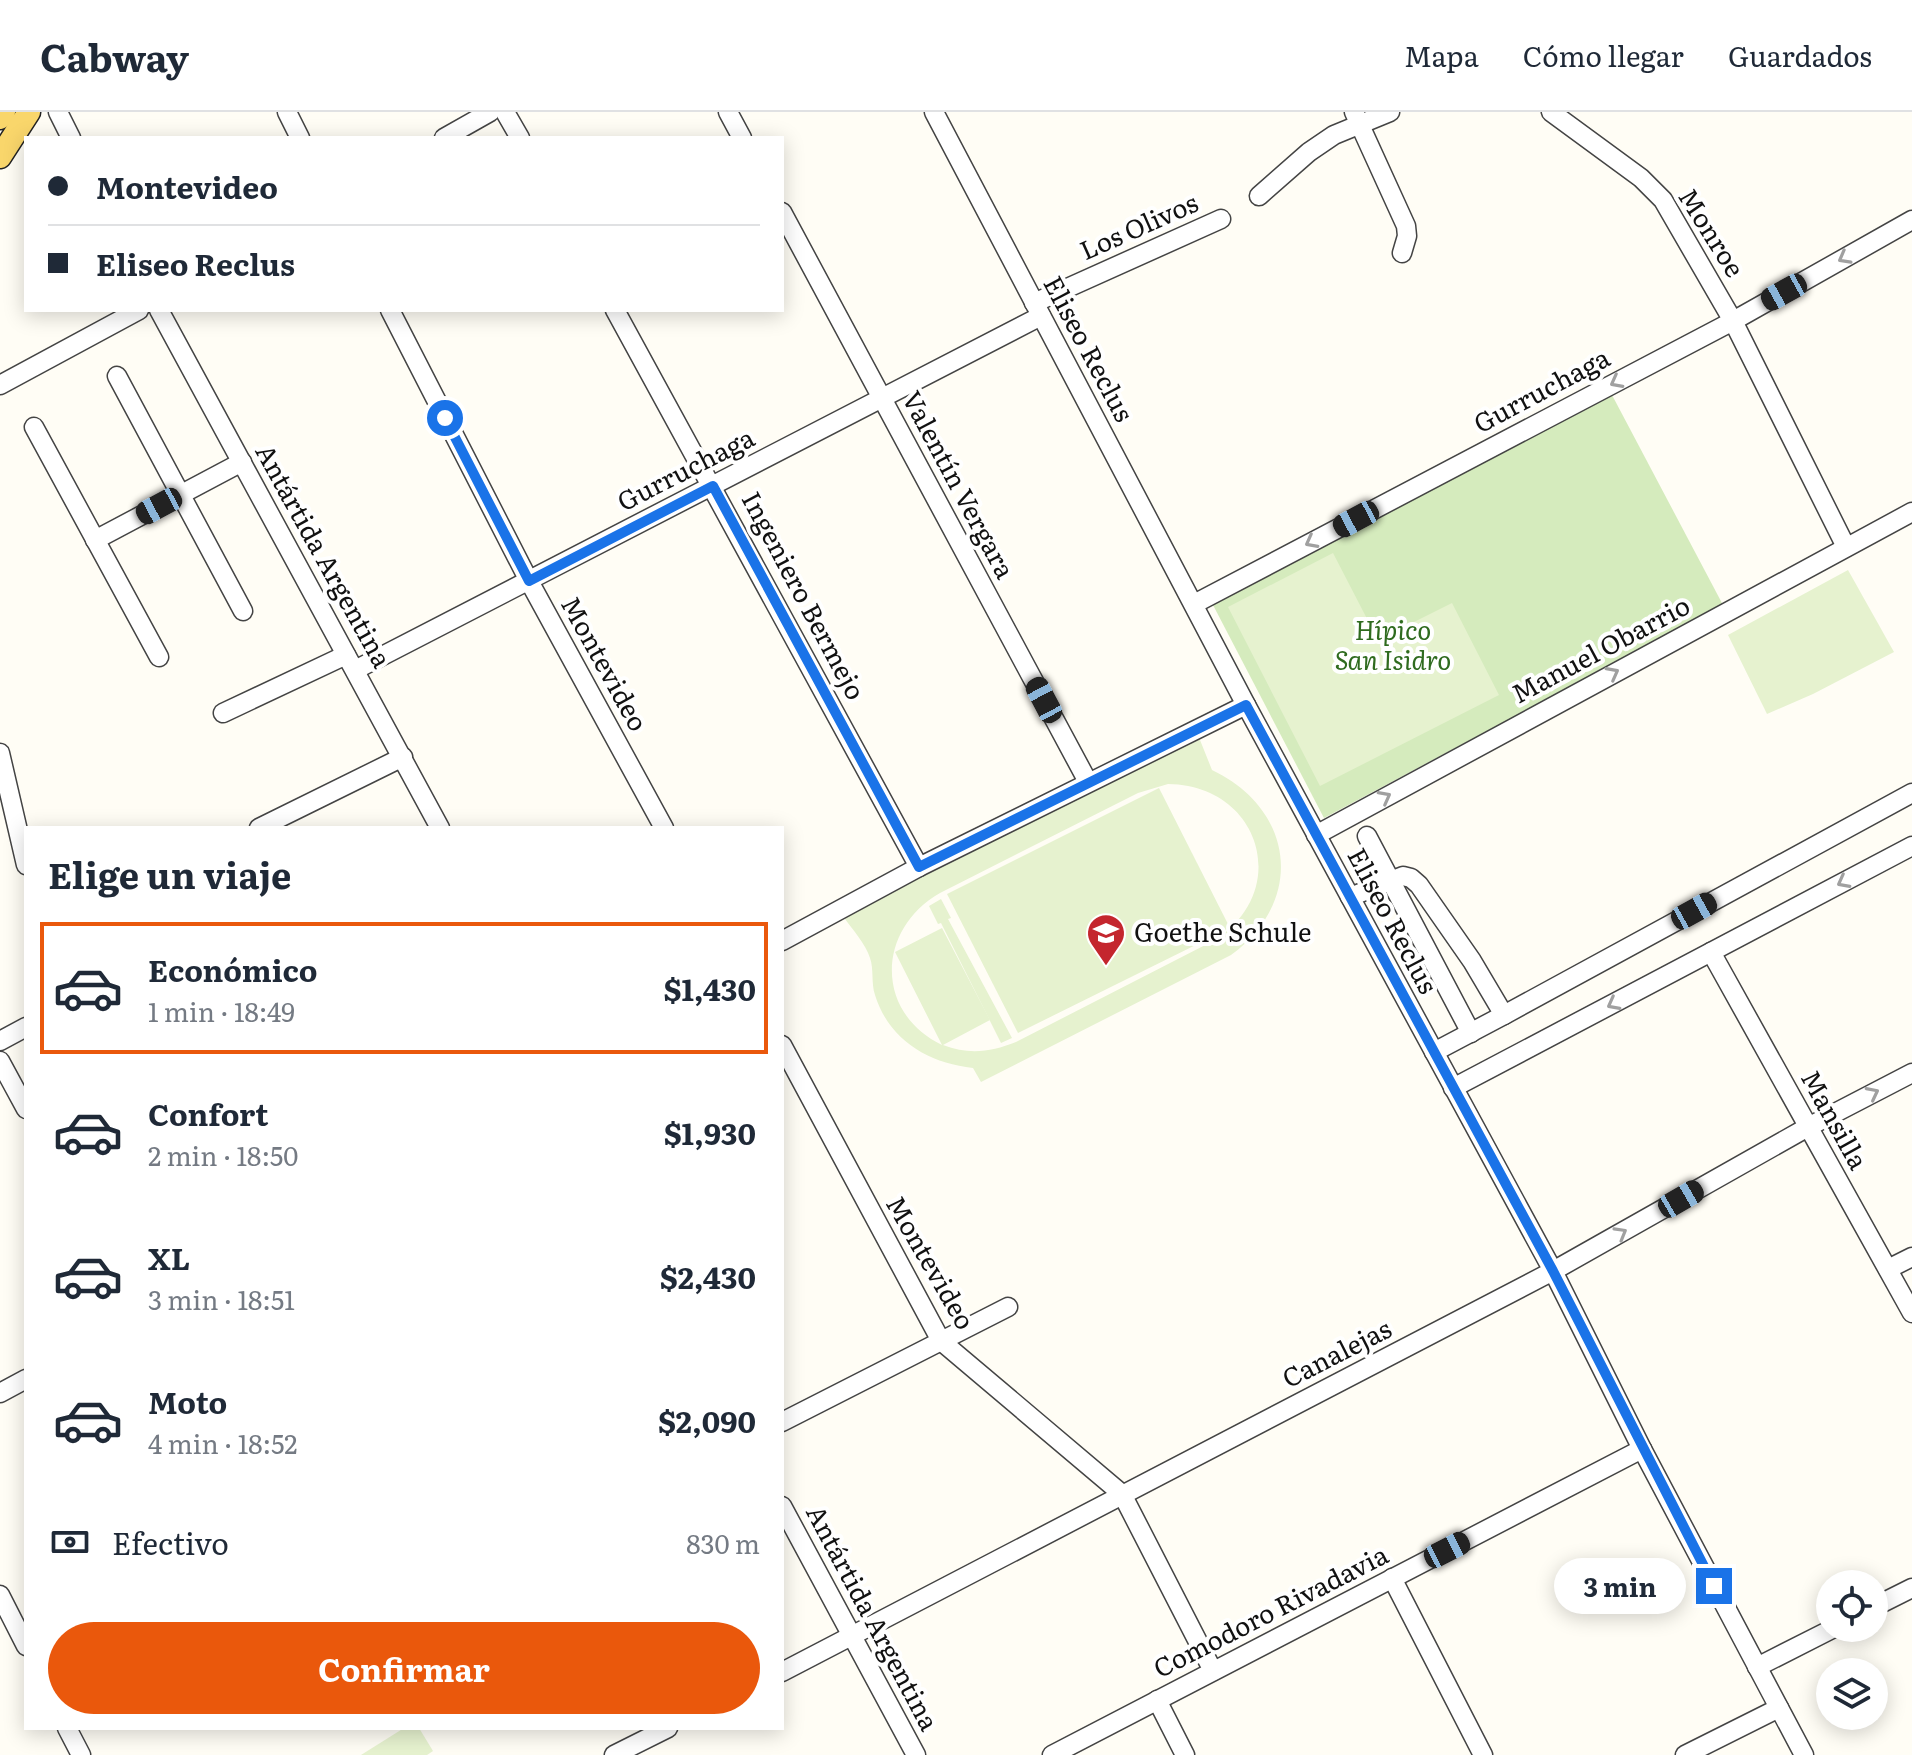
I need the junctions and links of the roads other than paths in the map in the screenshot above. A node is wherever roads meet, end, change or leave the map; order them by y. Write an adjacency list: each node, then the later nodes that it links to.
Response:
1 (4, 112): 11 (main road)
2 (29, 112): 18 (main road)
3 (58, 112): 13 (street)
4 (287, 112): 14 (street)
5 (490, 112): 15 (street)
6 (505, 112): 16 (street)
7 (728, 112): 17 (street)
8 (934, 112): 24 (street, Eliseo Reclus)
9 (1390, 112): 12 (street)
10 (1551, 112): 29 (street, Monroe)
11 (0, 118)
12 (1358, 118): 19 (street); 23 (street)
13 (70, 136)
14 (299, 136)
15 (448, 136)
16 (519, 136)
17 (741, 136)
18 (0, 157)
19 (1259, 196)
20 (784, 216): 32 (street, Valentín Vergara)
21 (1221, 219): 24 (street, Los Olivos)
22 (1912, 220): 29 (street, Gurruchaga, one-way to 29)
23 (1402, 253)
24 (1038, 309): 32 (street, Gurruchaga); 41 (street, Eliseo Reclus)
25 (135, 312): 31 (street)
26 (160, 312): 34 (street, Antártida Argentina)
27 (391, 312): 40 (street, Montevideo)
28 (616, 312): 35 (street, Ingeniero Bermejo)
29 (1733, 321): 39 (street, Monroe); 41 (street, Gurruchaga, one-way to 41)
30 (117, 376): 36 (street)
31 (0, 385)
32 (882, 398): 35 (street, Gurruchaga); 49 (street, Valentín Vergara)
33 (34, 427): 38 (street)
34 (242, 462): 36 (street); 44 (street, Antártida Argentina)
35 (713, 486): 40 (street, Gurruchaga); 58 (street, Ingeniero Bermejo)
36 (180, 494): 38 (street); 42 (street)
37 (1912, 512): 39 (street, Manuel Obarrio)
38 (95, 540): 43 (street)
39 (1846, 547): 54 (street, Manuel Obarrio, one-way to 39)
40 (529, 581): 44 (street, Gurruchaga); 53 (street, Montevideo)
41 (1194, 604): 45 (street, Eliseo Reclus)
42 (243, 611)
43 (159, 657)
44 (351, 663): 46 (street, Gurruchaga); 48 (street, Antártida Argentina)
45 (1246, 705): 49 (street); 54 (street, Eliseo Reclus)
46 (223, 713)
47 (0, 753): 57 (street)
48 (403, 757): 51 (street); 52 (street, Antártida Argentina)
49 (1088, 782): 58 (street)
50 (1912, 793): 63 (street)
51 (263, 826)
52 (439, 826)
53 (663, 826)
54 (1316, 835): 60 (street, Eliseo Reclus)
55 (1367, 836): 59 (street)
56 (1912, 846): 62 (street, one-way to 62)
57 (24, 856)
58 (919, 867): 61 (street)
59 (1391, 880): 60 (street); 63 (street); 65 (street)
60 (1350, 897): 68 (street, Eliseo Reclus)
61 (784, 940)
62 (1711, 952): 71 (street, one-way to 71); 73 (street, Mansilla)
63 (1504, 1015): 65 (street)
64 (24, 1028): 66 (street)
65 (1471, 1033): 68 (street)
66 (0, 1041)
67 (784, 1049): 79 (street, Montevideo)
68 (1434, 1052): 71 (street, Eliseo Reclus)
69 (0, 1061): 72 (street)
70 (1912, 1073): 73 (street, Canalejas, one-way to 70)
71 (1453, 1088): 76 (street, Eliseo Reclus)
72 (24, 1105)
73 (1808, 1127): 75 (street, Mansilla); 76 (street, Canalejas, one-way to 73)
74 (1912, 1257): 75 (street)
75 (1888, 1269): 78 (street, Mansilla)
76 (1553, 1271): 83 (street, Eliseo Reclus); 84 (street, Canalejas)
77 (1008, 1307): 79 (street)
78 (1912, 1313)
79 (941, 1341): 82 (street); 84 (street, Montevideo)
80 (24, 1380): 81 (street)
81 (0, 1393)
82 (784, 1421)
83 (1642, 1449): 86 (street, Comodoro Rivadavia); 93 (street, Eliseo Reclus)
84 (1122, 1494): 91 (street, Canalejas); 95 (street)
85 (784, 1510): 91 (street, Antártida Argentina)
86 (1392, 1578): 95 (street, Comodoro Rivadavia); 105 (street)
87 (1912, 1588): 89 (street)
88 (0, 1595): 92 (street)
89 (1888, 1600)
90 (1816, 1637): 93 (street)
91 (852, 1638): 94 (street, Canalejas); 102 (street, Antártida Argentina)
92 (24, 1642)
93 (1757, 1667): 97 (street, Eliseo Reclus)
94 (784, 1671)
95 (1213, 1671): 96 (street, Comodoro Rivadavia)
96 (1157, 1700): 103 (street, Comodoro Rivadavia); 104 (street)
97 (1779, 1708): 106 (street); 107 (street, Eliseo Reclus)
98 (68, 1730): 100 (street)
99 (648, 1740): 101 (street)
100 (81, 1755)
101 (614, 1755)
102 (916, 1755)
103 (1052, 1755)
104 (1185, 1755)
105 (1483, 1755)
106 (1685, 1755)
107 (1804, 1755)

